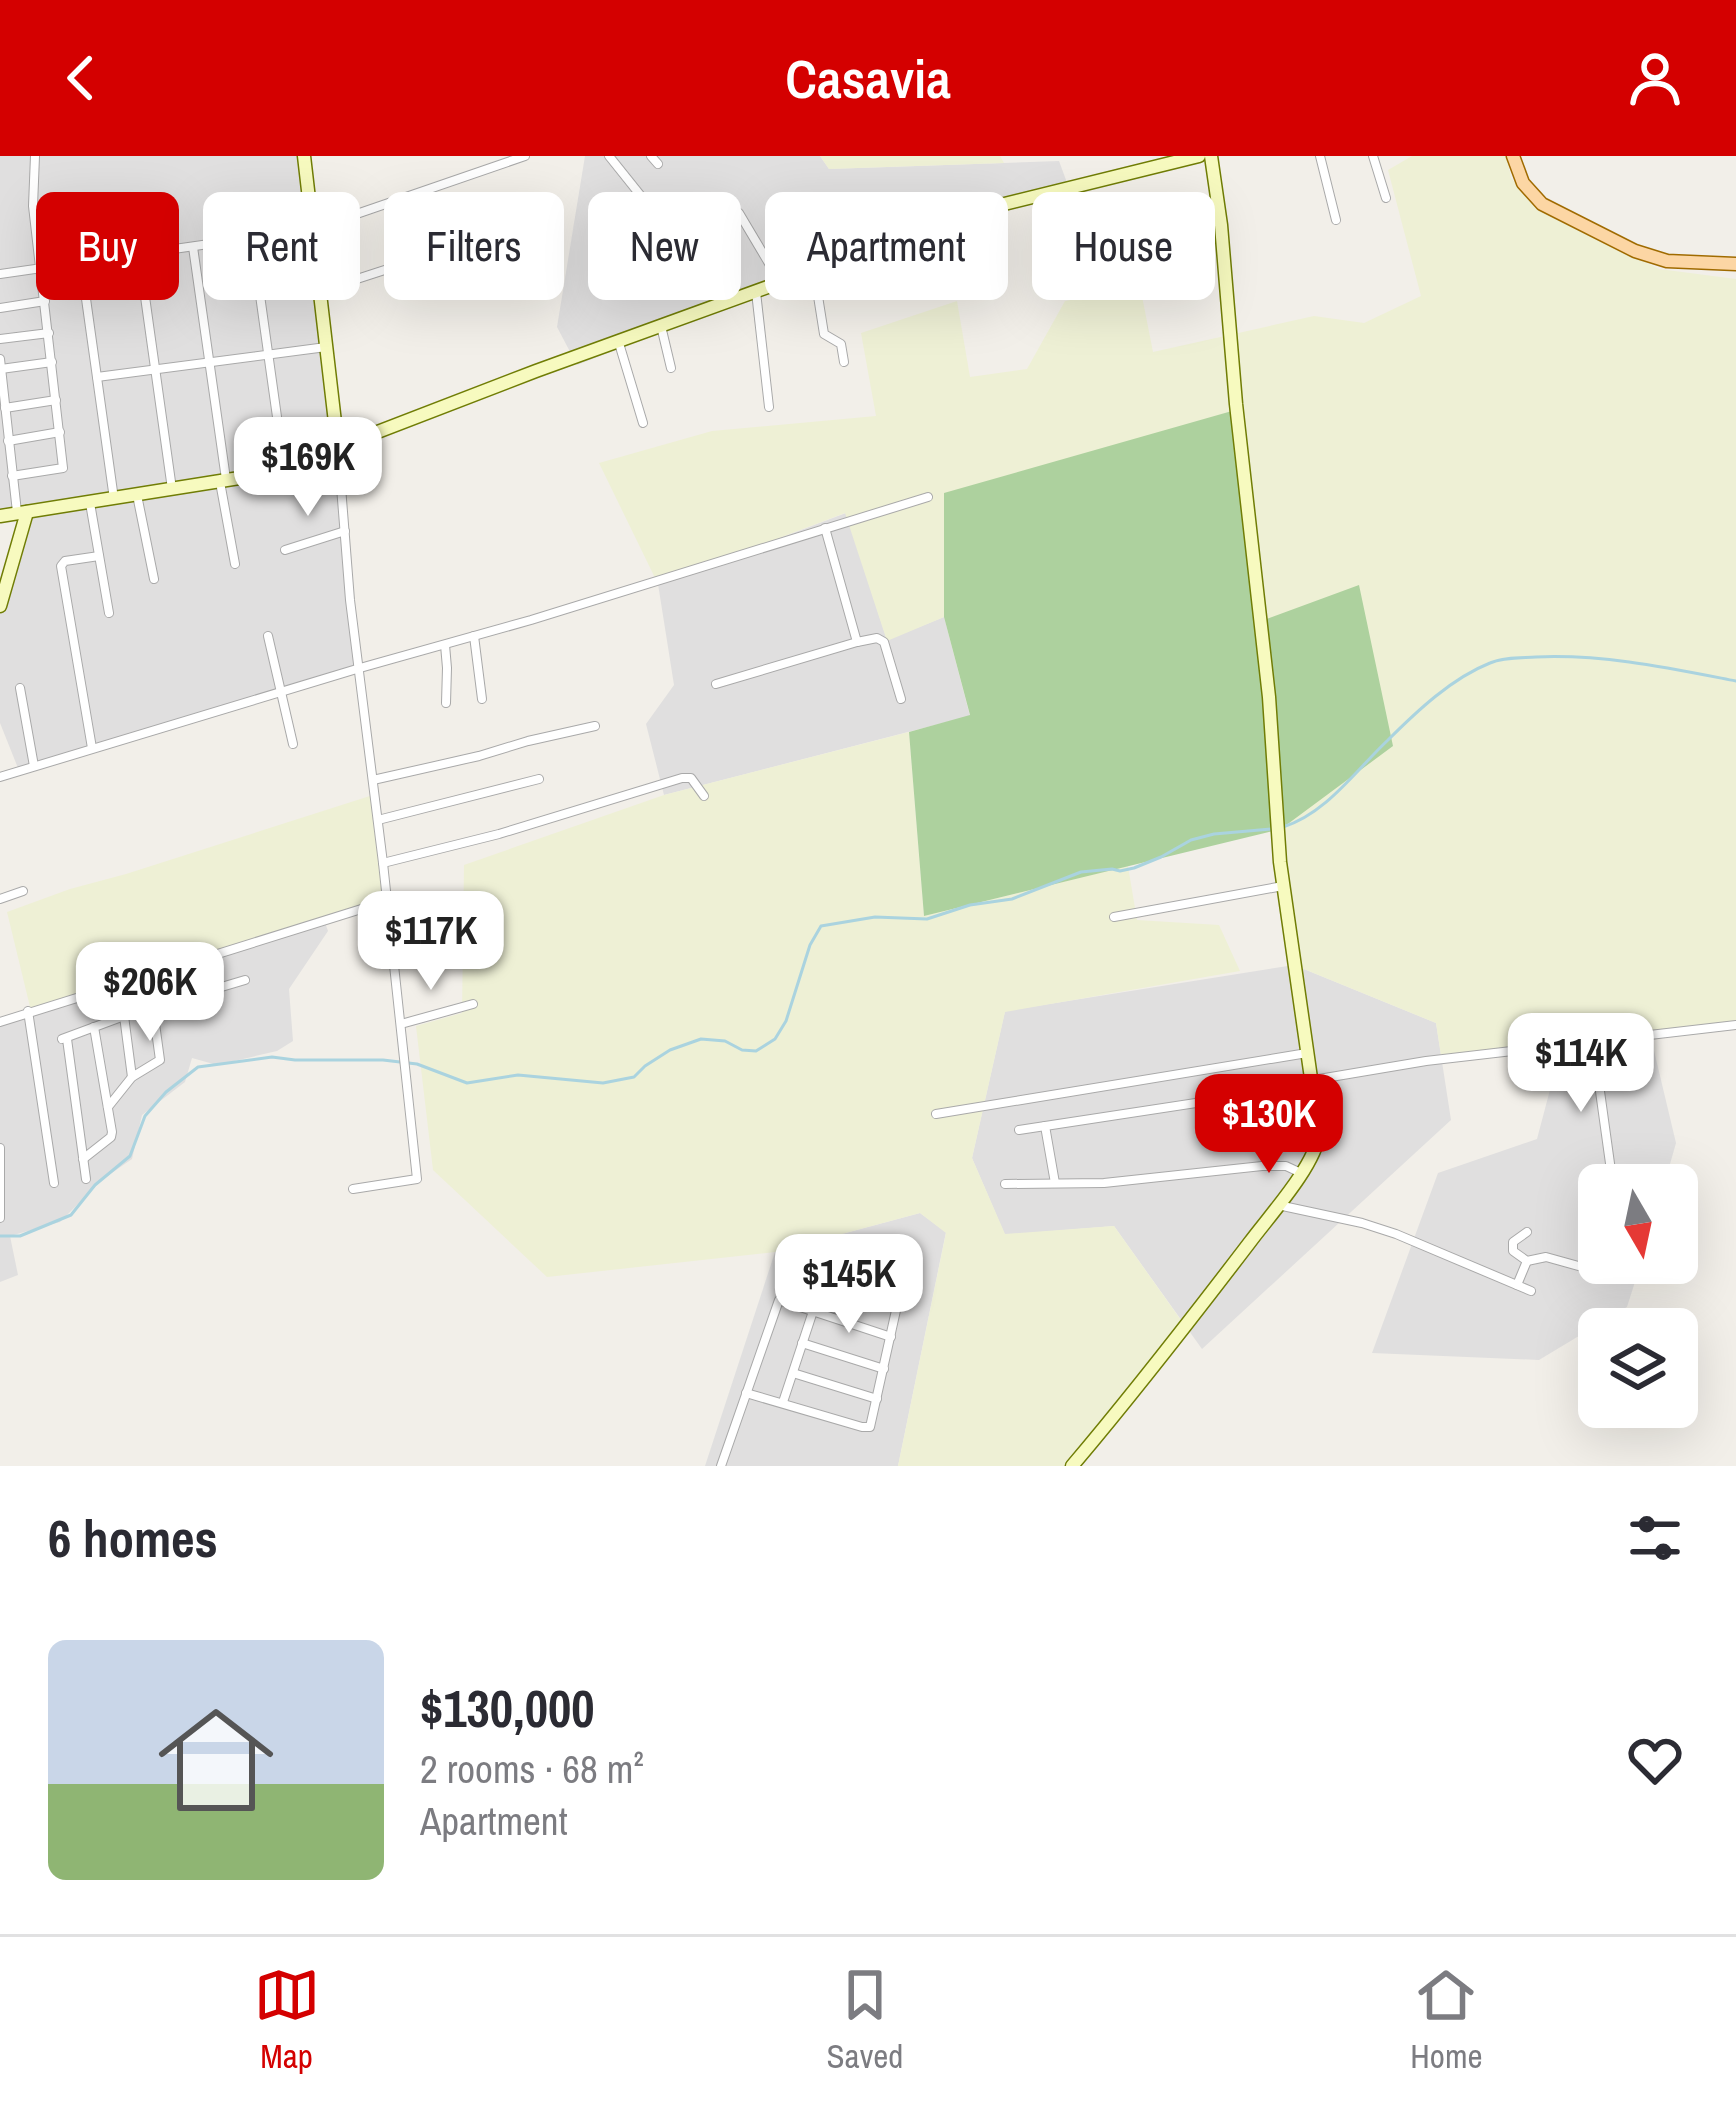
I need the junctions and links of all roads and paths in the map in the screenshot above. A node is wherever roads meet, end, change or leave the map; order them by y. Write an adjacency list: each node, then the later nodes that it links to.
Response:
1 (35, 156): 18 (street)
2 (304, 156): 11 (main road)
3 (525, 156): 15 (street)
4 (609, 156): 34 (street)
5 (1198, 156): 10 (main road)
6 (1211, 156): 96 (main road)
7 (1320, 156): 17 (street)
8 (1373, 156): 13 (street)
9 (1513, 156): 23 (main road)
10 (1071, 185): 12 (street); 14 (main road)
11 (309, 192)
12 (1072, 192)
13 (1386, 198)
14 (1008, 203)
15 (360, 213)
16 (741, 215): 22 (street)
17 (1336, 220)
18 (36, 229)
19 (203, 245): 20 (street)
20 (193, 247): 21 (street); 44 (street)
21 (179, 249)
22 (765, 256)
23 (1736, 264)
24 (36, 269): 25 (street)
25 (0, 274)
26 (765, 287): 27 (main road)
27 (755, 291): 34 (main road); 51 (street)
28 (86, 300): 49 (street)
29 (145, 300): 48 (street)
30 (261, 300): 41 (street)
31 (321, 300): 40 (main road)
32 (819, 300): 45 (street)
33 (45, 302): 35 (street); 37 (street)
34 (725, 302): 36 (main road)
35 (0, 308)
36 (661, 325): 39 (main road); 46 (street)
37 (49, 333): 38 (street); 43 (street)
38 (0, 339)
39 (618, 340): 53 (street); 56 (main road)
40 (326, 346): 41 (street); 56 (main road)
41 (268, 354): 44 (street); 57 (street)
42 (0, 359): 47 (street)
43 (52, 362): 47 (street); 50 (street)
44 (210, 362): 48 (street); 59 (street)
45 (844, 362)
46 (671, 368)
47 (1, 369): 52 (street)
48 (155, 369): 49 (street); 60 (street)
49 (97, 377): 63 (street)
50 (56, 400): 52 (street); 54 (street)
51 (770, 407)
52 (5, 408): 55 (street)
53 (643, 423)
54 (59, 433): 55 (street); 58 (street)
55 (8, 441): 58 (street)
56 (338, 448): 57 (main road); 68 (street)
57 (284, 469): 59 (main road)
58 (12, 476): 65 (street)
59 (223, 481): 60 (main road); 71 (street)
60 (172, 489): 61 (main road)
61 (137, 495): 63 (main road); 72 (street)
62 (928, 497): 67 (street)
63 (113, 499): 64 (main road)
64 (90, 502): 65 (main road); 70 (street)
65 (22, 513): 66 (main road); 73 (main road)
66 (0, 516)
67 (825, 528): 76 (street); 77 (street)
68 (345, 530): 69 (street); 79 (street)
69 (285, 550)
70 (99, 556): 74 (street); 88 (street)
71 (235, 564)
72 (154, 579)
73 (0, 606)
74 (109, 614)
75 (268, 636): 82 (street)
76 (473, 636): 78 (street); 83 (street)
77 (857, 642): 80 (street); 84 (street)
78 (445, 645): 79 (street); 85 (street)
79 (360, 668): 82 (street); 92 (street)
80 (716, 684)
81 (20, 688): 89 (street)
82 (279, 693): 87 (street); 88 (street)
83 (482, 699)
84 (901, 699)
85 (446, 703)
86 (595, 725): 92 (street)
87 (292, 744)
88 (92, 748): 89 (street)
89 (34, 766): 90 (street)
90 (0, 777)
91 (539, 779): 94 (street)
92 (373, 780): 94 (street)
93 (704, 796): 95 (street)
94 (378, 820): 95 (street)
95 (383, 863): 99 (street)
96 (1282, 886): 100 (street); 113 (main road)
97 (23, 891): 98 (street)
98 (0, 899)
99 (387, 902): 101 (street); 109 (street)
100 (1114, 917)
101 (161, 971): 103 (street); 106 (street)
102 (245, 980): 103 (street)
103 (168, 1004): 105 (street)
104 (473, 1004): 109 (street)
105 (153, 1009): 107 (street); 114 (street)
106 (28, 1012): 108 (street); 125 (street)
107 (124, 1016): 111 (street); 114 (street)
108 (0, 1022)
109 (401, 1024): 128 (street)
110 (1736, 1025): 112 (street)
111 (94, 1027): 116 (street); 121 (street)
112 (1593, 1041): 115 (street); 122 (street)
113 (1308, 1052): 115 (main road); 117 (street)
114 (132, 1077): 116 (street)
115 (1313, 1082): 118 (street); 123 (main road)
116 (107, 1108): 121 (street)
117 (935, 1114)
118 (1045, 1126): 119 (street); 127 (street)
119 (1019, 1130)
120 (0, 1148): 130 (street)
121 (83, 1159): 124 (street)
122 (1610, 1164)
123 (1301, 1173): 127 (street); 129 (main road)
124 (86, 1179)
125 (54, 1184)
126 (1005, 1184): 127 (street)
127 (1056, 1184)
128 (353, 1189)
129 (1277, 1205): 136 (street); 147 (main road)
130 (0, 1218)
131 (1527, 1232): 133 (street)
132 (907, 1261): 139 (street)
133 (1527, 1261): 134 (street); 136 (street)
134 (1578, 1264)
135 (823, 1281): 138 (street)
136 (1517, 1285): 137 (street)
137 (1532, 1292)
138 (812, 1311): 139 (street); 140 (street); 143 (street)
139 (891, 1337): 141 (street)
140 (802, 1343): 141 (street); 142 (street)
141 (884, 1370): 144 (street)
142 (792, 1372): 144 (street); 145 (street)
143 (746, 1393): 145 (street); 146 (street)
144 (877, 1399): 145 (street)
145 (783, 1402)
146 (721, 1466)
147 (1072, 1466)

